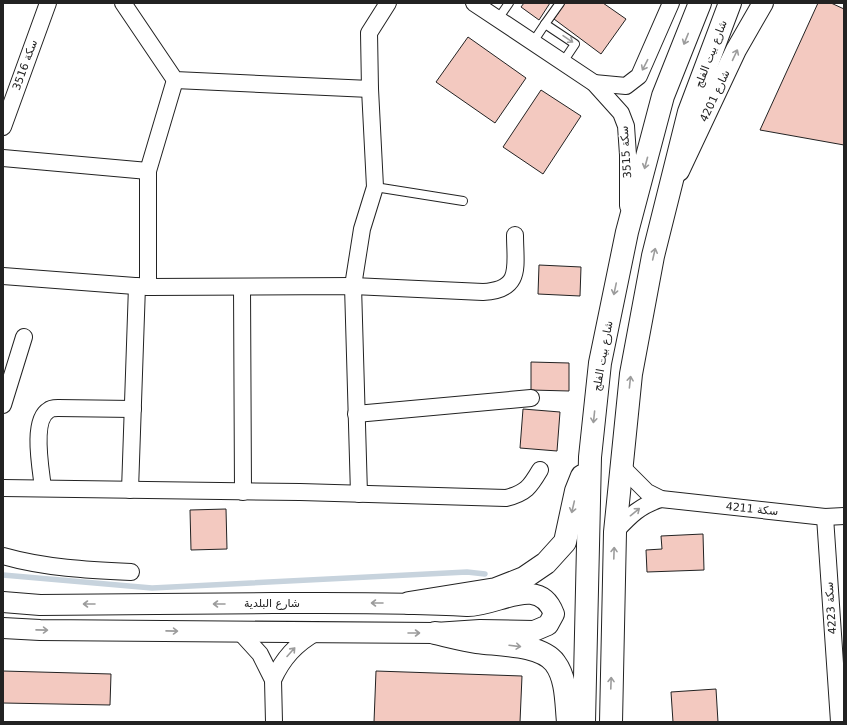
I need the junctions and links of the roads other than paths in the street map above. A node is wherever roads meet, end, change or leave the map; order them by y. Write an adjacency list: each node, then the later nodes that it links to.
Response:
1 (48, 3): 18 (street, سكة 3516)
2 (123, 3): 15 (street)
3 (388, 3): 17 (street)
4 (474, 3): 11 (street, سكة 3515)
5 (509, 3): 11 (lane)
6 (560, 3): 12 (lane)
7 (672, 3): 16 (street, سكة 3515, one-way to 16)
8 (730, 3): 22 (main road, شارع بيت الفلج)
9 (763, 3): 22 (street, شارع 4201, one-way to 9)
10 (699, 5): 24 (main road, شارع بيت الفلج, one-way to 24)
11 (498, 19): 13 (street, سكة 3515)
12 (545, 24): 13 (lane); 14 (lane, one-way to 14)
13 (533, 42): 14 (street, سكة 3515)
14 (563, 62): 16 (street, سكة 3515)
15 (175, 80): 17 (street); 20 (street)
16 (594, 83): 24 (street, سكة 3515)
17 (370, 89): 21 (street)
18 (3, 127)
19 (3, 158): 20 (street)
20 (148, 171): 29 (street)
21 (375, 187): 23 (lane); 28 (street)
22 (669, 191): 36 (main road, شارع بيت الفلج, one-way to 22)
23 (463, 201)
24 (628, 232): 35 (main road, شارع بيت الفلج, one-way to 35)
25 (515, 235): 28 (street)
26 (3, 276): 29 (street)
27 (242, 286): 28 (street); 29 (street); 41 (street)
28 (353, 286): 34 (street)
29 (142, 287): 33 (street)
30 (24, 337): 32 (street)
31 (531, 398): 34 (street)
32 (3, 405)
33 (133, 409): 39 (street); 40 (street)
34 (356, 414): 42 (street)
35 (590, 457): 50 (main road, one-way to 50); 58 (main road, شارع بيت الفلج)
36 (621, 466): 43 (street, سكة 4211); 46 (main road, شارع بيت الفلج)
37 (540, 470): 42 (street)
38 (3, 488): 39 (street)
39 (43, 488): 40 (street)
40 (130, 490): 41 (street)
41 (243, 492): 42 (street)
42 (359, 494)
43 (661, 499): 45 (street, سكة 4211); 46 (street, سكة 4211, one-way to 43)
44 (844, 516): 45 (street, سكة 4211)
45 (825, 517): 60 (street, سكة 4223)
46 (615, 532): 59 (main road, شارع بيت الفلج, one-way to 46)
47 (3, 556): 48 (street)
48 (131, 572)
49 (3, 602): 50 (street, شارع البلدية, one-way to 49)
50 (409, 602): 54 (street, شارع البلدية)
51 (3, 628): 52 (street, one-way to 52)
52 (240, 632): 53 (street); 55 (street)
53 (317, 632): 54 (street, one-way to 54); 55 (street, one-way to 53)
54 (435, 633): 57 (main road, one-way to 57)
55 (273, 680): 56 (street)
56 (274, 722)
57 (568, 722)
58 (584, 722)
59 (611, 722)
60 (839, 722)

